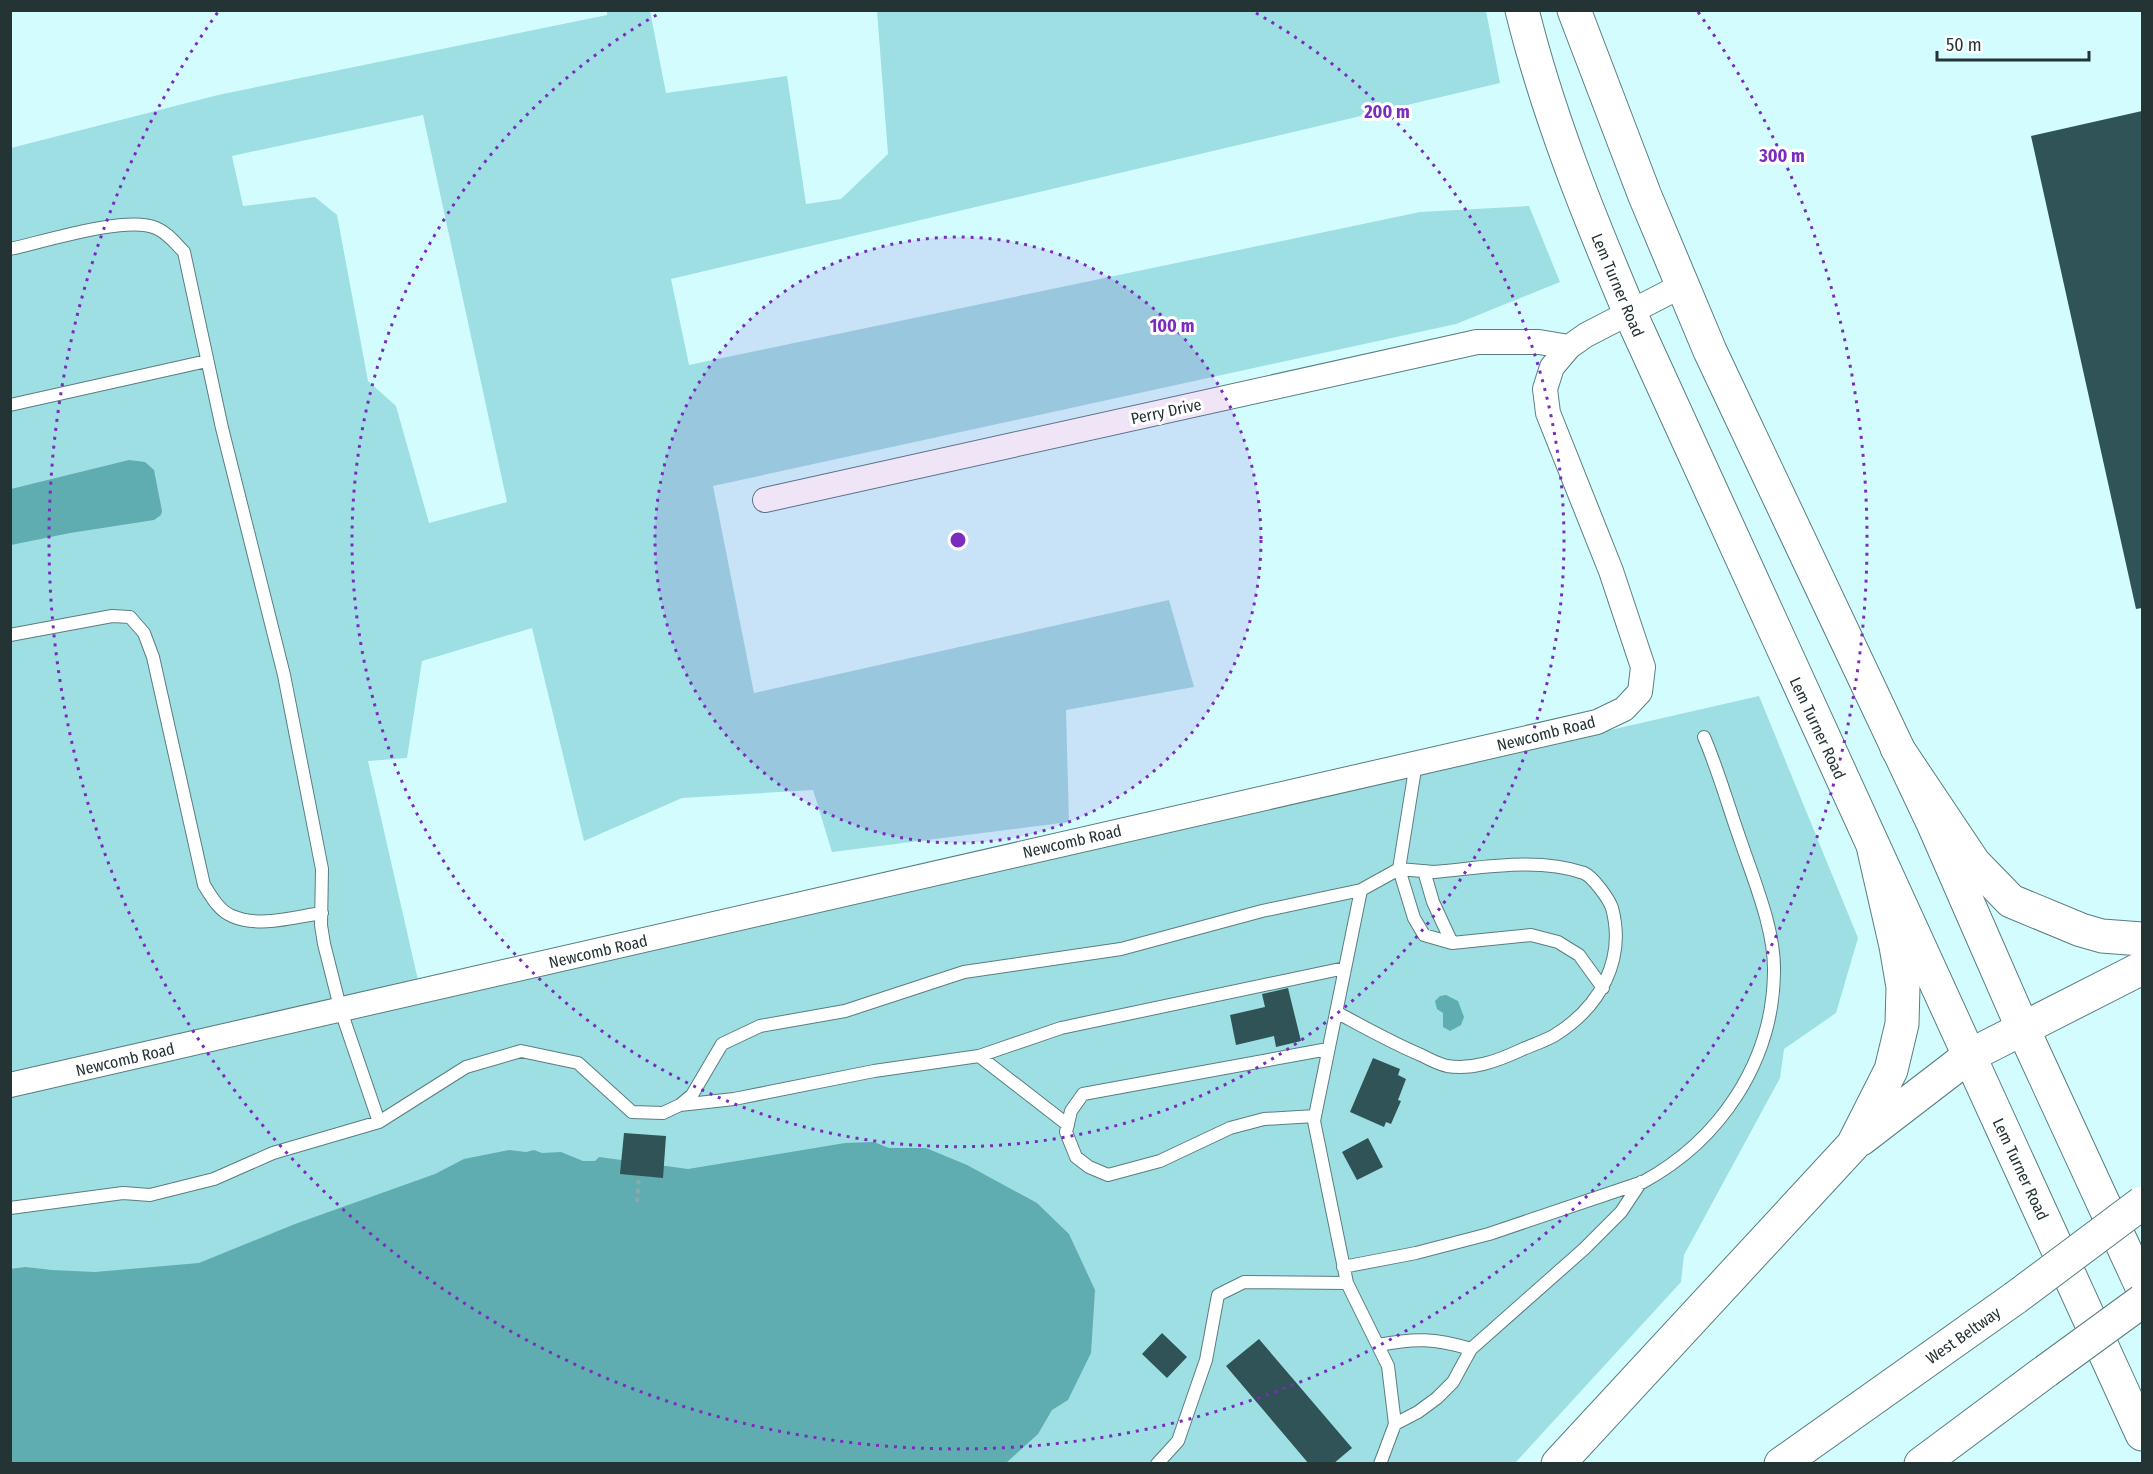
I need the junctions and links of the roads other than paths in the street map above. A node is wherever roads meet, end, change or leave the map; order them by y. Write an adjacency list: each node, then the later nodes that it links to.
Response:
1 (1522, 10): 5 (main road, Lem Turner Road)
2 (1574, 10): 4 (main road)
3 (10, 249): 7 (lane)
4 (1681, 286): 5 (street, Newcomb Road); 12 (main road)
5 (1630, 313): 6 (street, Newcomb Road); 14 (main road, Lem Turner Road)
6 (1569, 347): 9 (street, Perry Drive); 13 (street, Newcomb Road)
7 (207, 361): 8 (lane); 18 (lane)
8 (10, 405)
9 (765, 500)
10 (10, 635): 18 (lane)
11 (1704, 737): 36 (lane)
12 (1897, 748): 19 (main road); 26 (main road)
13 (1416, 763): 15 (lane); 24 (street, Newcomb Road)
14 (1874, 850): 29 (main road, Lem Turner Road); 35 (main road)
15 (1400, 869): 16 (lane); 17 (lane); 20 (lane)
16 (1424, 871): 20 (lane); 23 (lane)
17 (1361, 890): 21 (lane); 31 (lane)
18 (322, 913): 24 (lane)
19 (2142, 939)
20 (1452, 943): 23 (lane)
21 (1345, 968): 25 (lane); 28 (lane)
22 (2142, 968): 26 (main road)
23 (1604, 988): 25 (lane)
24 (341, 1011): 30 (street, Newcomb Road); 33 (lane)
25 (1336, 1012): 27 (lane)
26 (2023, 1029): 29 (main road); 41 (main road)
27 (1328, 1049): 32 (lane); 34 (lane)
28 (979, 1056): 31 (lane); 34 (lane)
29 (1968, 1056): 35 (main road); 46 (main road, Lem Turner Road)
30 (10, 1085)
31 (680, 1105): 33 (lane)
32 (1315, 1116): 34 (lane); 39 (lane)
33 (379, 1122): 38 (lane)
34 (1068, 1125)
35 (1853, 1145): 49 (main road)
36 (1641, 1182): 39 (lane); 44 (lane)
37 (2142, 1203): 50 (main road, West Beltway, bridge)
38 (10, 1208)
39 (1343, 1267): 40 (lane)
40 (1347, 1283): 43 (lane); 47 (lane)
41 (2142, 1287)
42 (2142, 1301): 51 (main road, bridge)
43 (1377, 1345): 44 (lane); 45 (lane)
44 (1471, 1349): 45 (lane)
45 (1395, 1424): 48 (lane)
46 (2142, 1434)
47 (1157, 1464)
48 (1380, 1464)
49 (1558, 1464)
50 (1781, 1464)
51 (1921, 1464)

